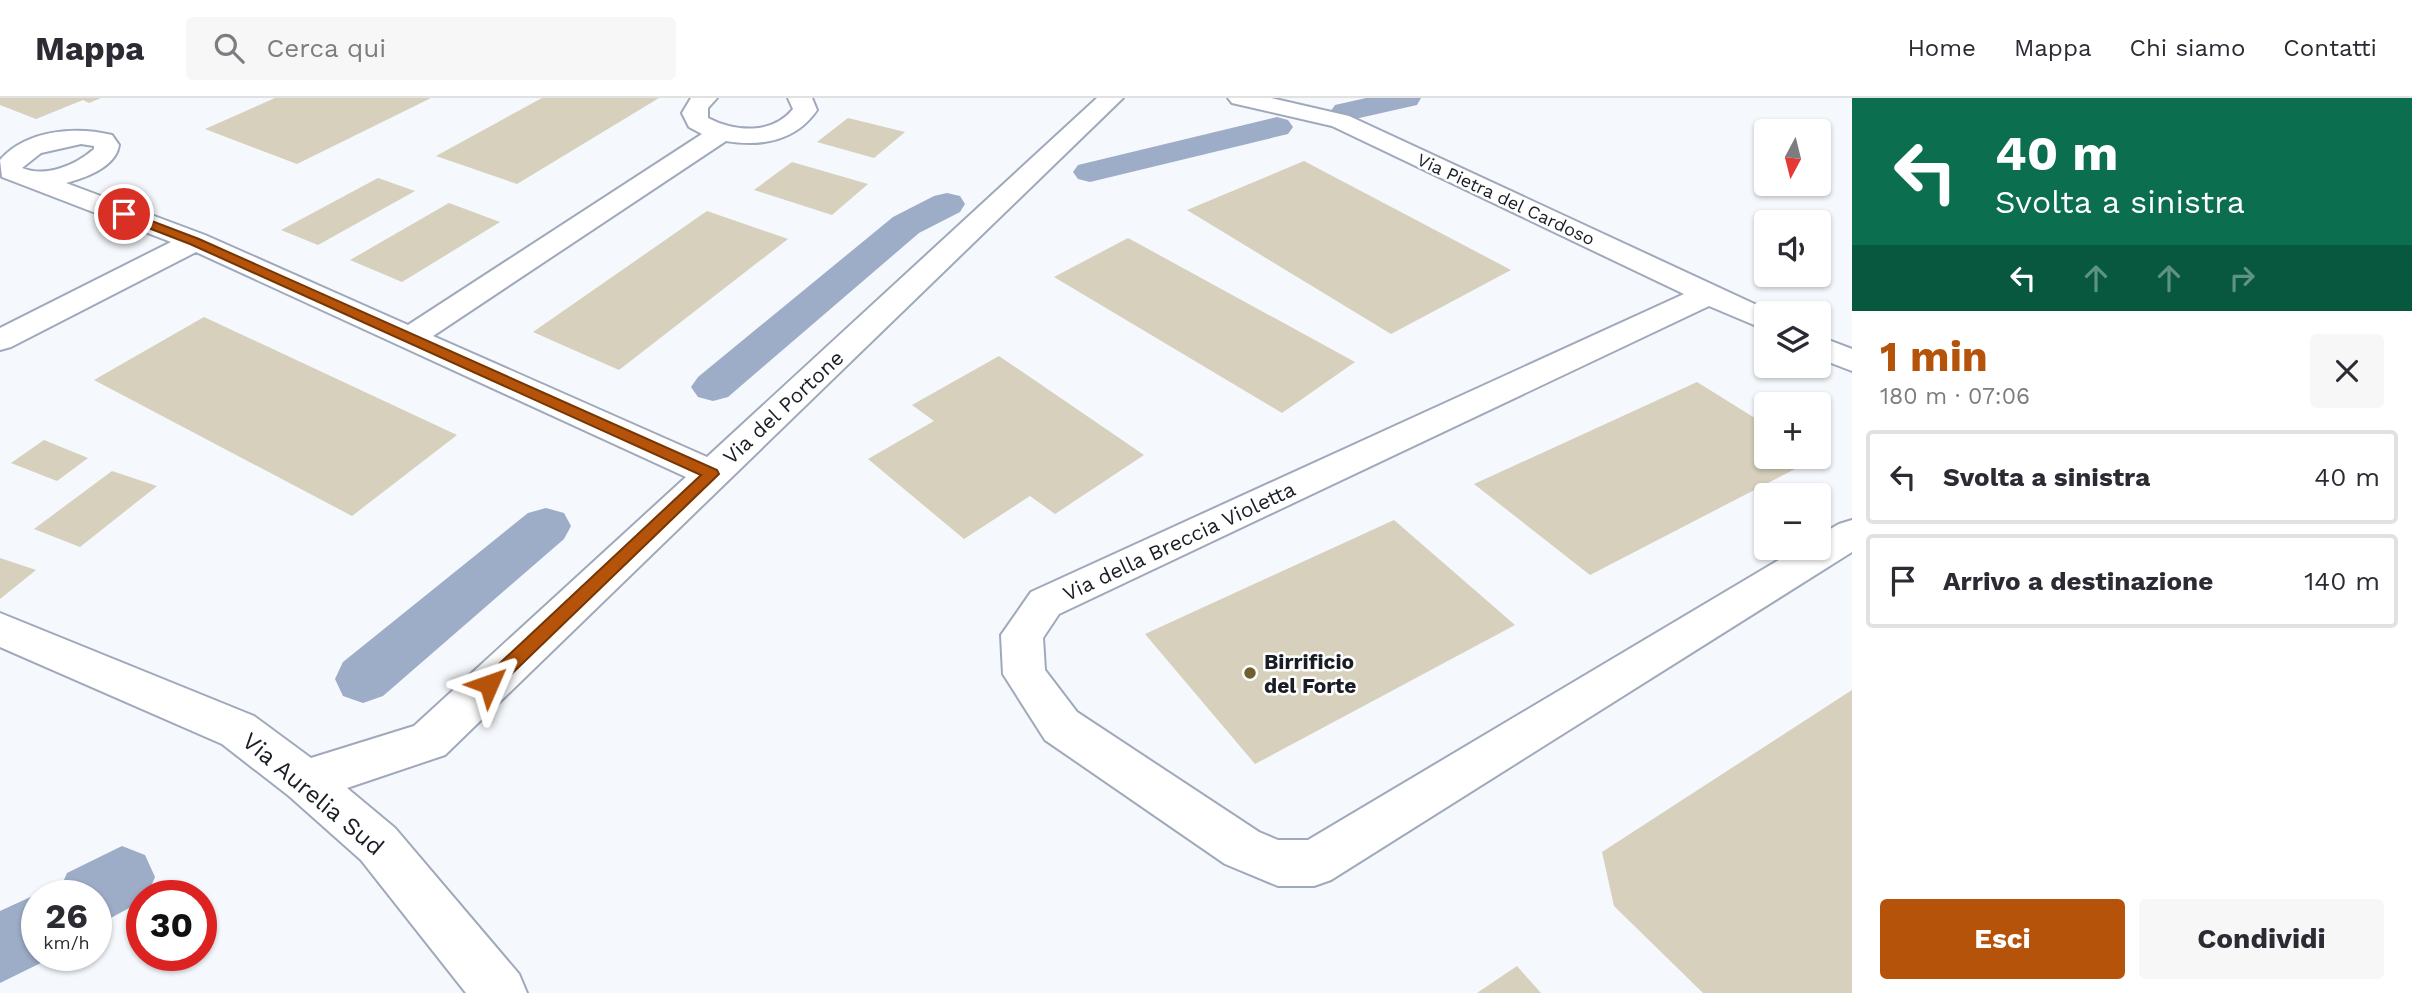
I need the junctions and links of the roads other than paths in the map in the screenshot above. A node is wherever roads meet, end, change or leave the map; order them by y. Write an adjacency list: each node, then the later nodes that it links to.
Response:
1 (705, 98): 5 (street)
2 (800, 98): 5 (street)
3 (1111, 98): 14 (street, Via del Portone)
4 (1240, 98): 8 (street, Via Pietra del Cardoso)
5 (721, 133): 10 (street)
6 (29, 178): 7 (street)
7 (195, 242): 10 (street); 11 (street)
8 (1709, 294): 9 (street, Via Pietra del Cardoso); 15 (street, Via della Breccia Violetta)
9 (1754, 315)
10 (409, 338): 14 (street)
11 (0, 340)
12 (1831, 352): 13 (street)
13 (1852, 361)
14 (712, 474): 17 (street, Via del Portone)
15 (1852, 534)
16 (0, 629): 17 (street, Via Aurelia Sud)
17 (305, 781): 18 (street, Via Aurelia Sud)
18 (500, 993)

